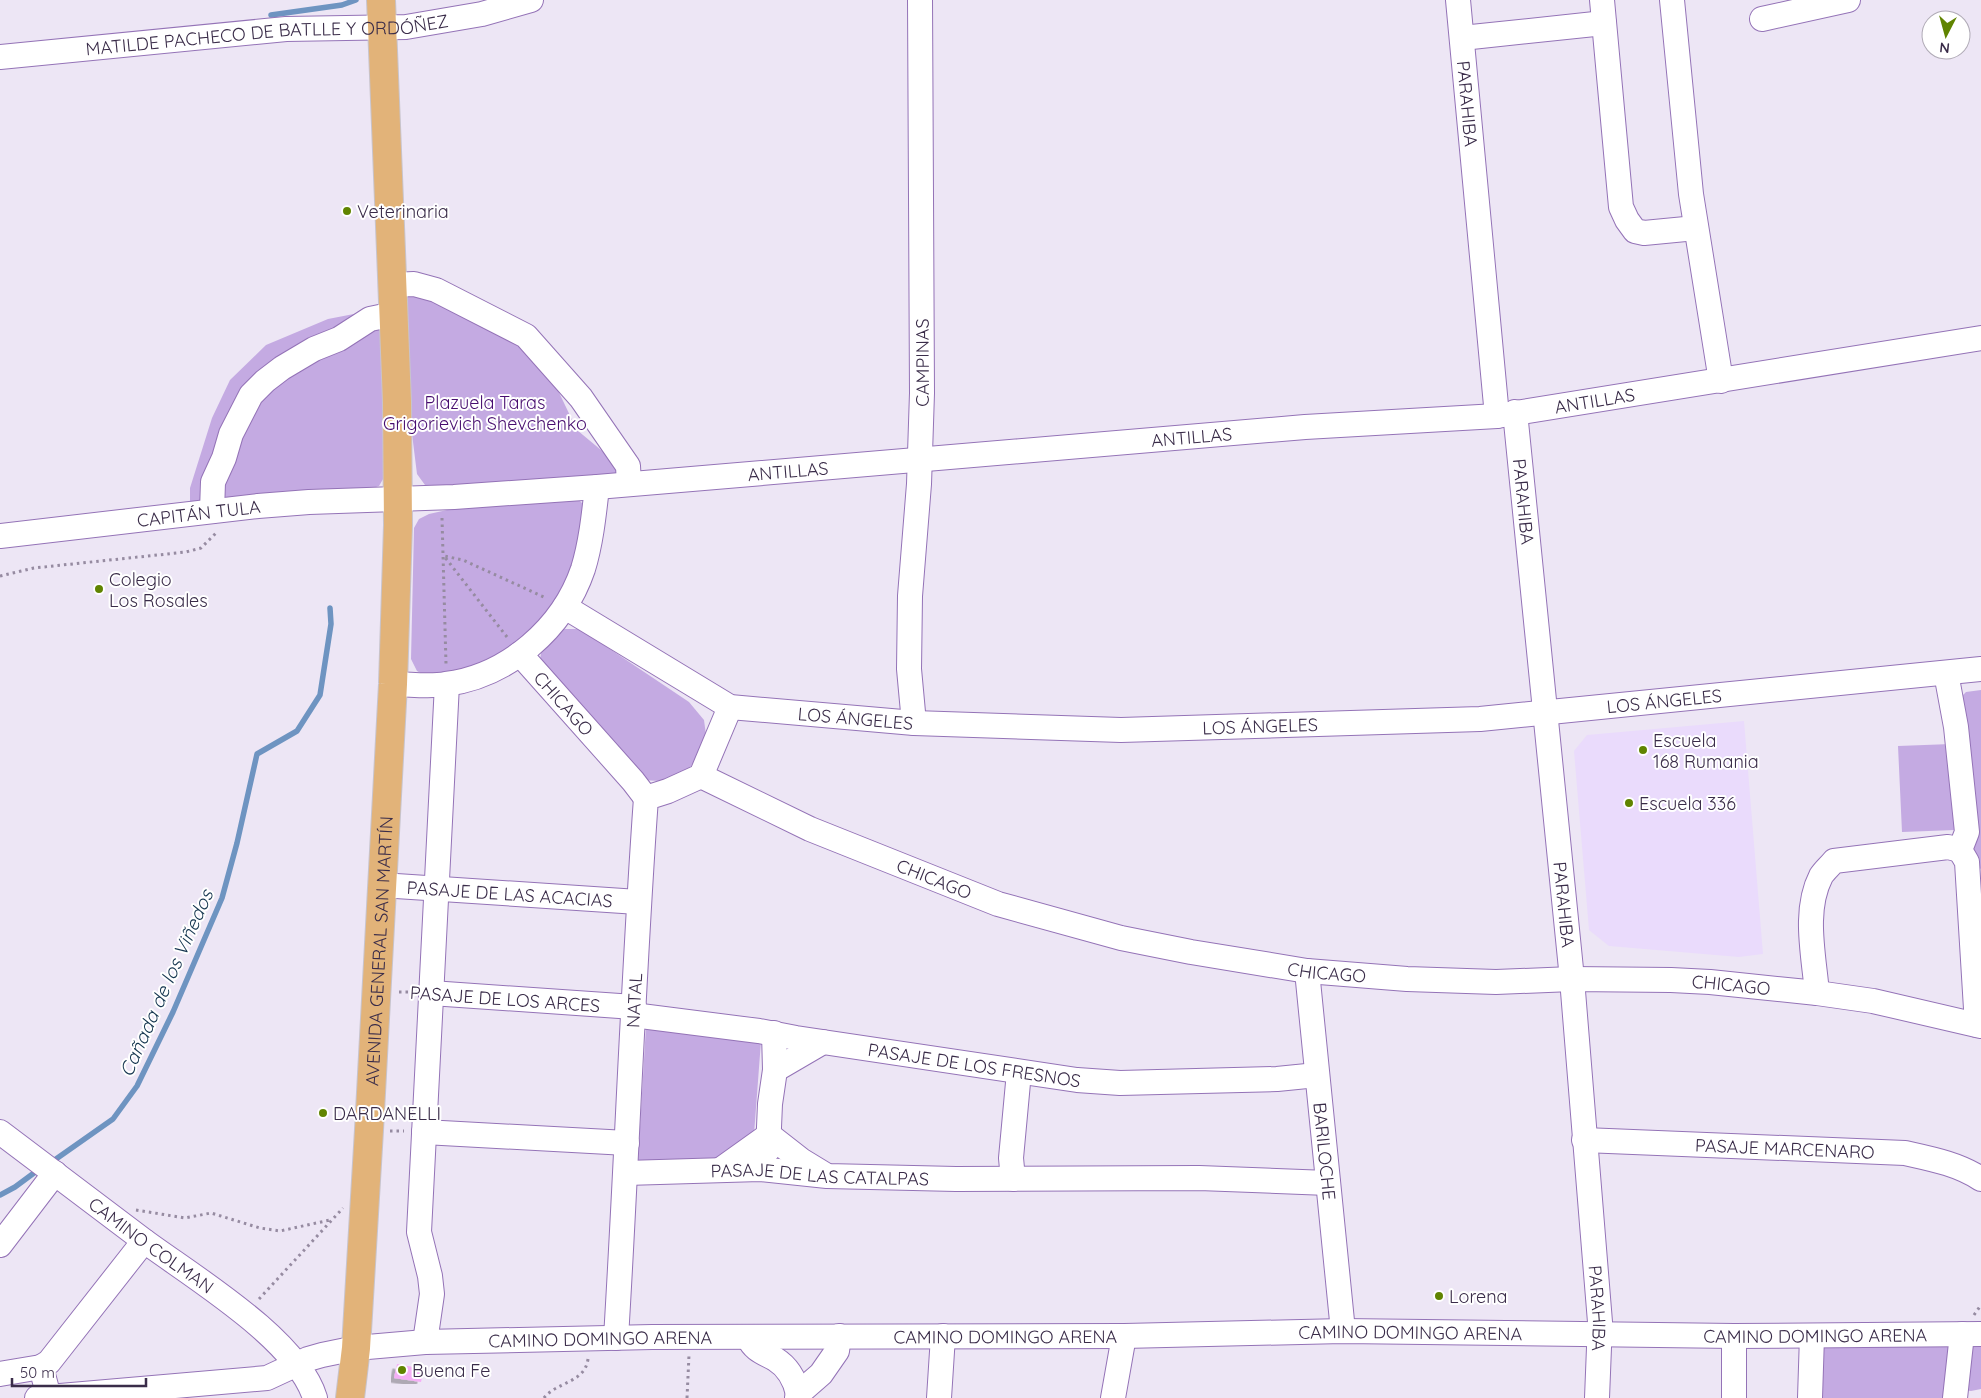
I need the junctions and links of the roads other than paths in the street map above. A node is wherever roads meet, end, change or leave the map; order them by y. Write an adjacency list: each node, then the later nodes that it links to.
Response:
1 (381, 0): 11 (main road, AVENIDA GENERAL SAN MARTÍN)
2 (531, 0): 11 (street, MATILDE PACHECO DE BATLLE Y ORDÓÑEZ)
3 (920, 0): 20 (street, CAMPINAS)
4 (1458, 0): 12 (street, PARAHIBA)
5 (1602, 0): 10 (street)
6 (1672, 0): 14 (street)
7 (1848, 0): 8 (street)
8 (1821, 3): 9 (street)
9 (1762, 19)
10 (1604, 24): 12 (street); 14 (street)
11 (382, 29): 13 (street, MATILDE PACHECO DE BATLLE Y ORDÓÑEZ); 15 (main road, AVENIDA GENERAL SAN MARTÍN)
12 (1462, 38): 19 (street, PARAHIBA)
13 (0, 57)
14 (1696, 228): 18 (street)
15 (392, 285): 16 (main road, AVENIDA GENERAL SAN MARTÍN); 21 (street)
16 (394, 314): 23 (main road, AVENIDA GENERAL SAN MARTÍN); 24 (street)
17 (1981, 338): 18 (street, ANTILLAS)
18 (1721, 381): 19 (street, ANTILLAS)
19 (1506, 414): 20 (street, ANTILLAS); 33 (street, PARAHIBA)
20 (920, 459): 21 (street, ANTILLAS); 34 (street, CAMPINAS)
21 (629, 484): 22 (street, ANTILLAS)
22 (597, 487): 23 (street, ANTILLAS); 26 (street)
23 (398, 499): 24 (street, CAPITÁN TULA); 30 (main road, AVENIDA GENERAL SAN MARTÍN)
24 (217, 510): 25 (street, CAPITÁN TULA)
25 (0, 536)
26 (565, 607): 27 (street); 32 (street, LOS ÁNGELES)
27 (520, 654): 31 (street); 36 (street, CHICAGO)
28 (1981, 669): 29 (street, LOS ÁNGELES)
29 (1946, 673): 33 (street, LOS ÁNGELES); 37 (street)
30 (393, 684): 31 (street); 39 (main road, AVENIDA GENERAL SAN MARTÍN)
31 (446, 684): 40 (street)
32 (730, 707): 34 (street, LOS ÁNGELES); 35 (street)
33 (1544, 713): 34 (street, LOS ÁNGELES); 43 (street, PARAHIBA)
34 (914, 723)
35 (701, 776): 36 (street); 42 (street, CHICAGO)
36 (646, 798): 41 (street, NATAL)
37 (1960, 850): 38 (street); 45 (street)
38 (1974, 879): 47 (street)
39 (381, 885): 40 (street, PASAJE DE LAS ACACIAS); 79 (main road, AVENIDA GENERAL SAN MARTÍN)
40 (437, 890): 41 (street, PASAJE DE LAS ACACIAS); 44 (street)
41 (638, 902): 46 (street, NATAL)
42 (1307, 970): 43 (street, CHICAGO); 52 (street, BARILOCHE)
43 (1572, 980): 45 (street, CHICAGO); 56 (street, PARAHIBA)
44 (431, 993): 46 (street, PASAJE DE LOS ARCES); 54 (street)
45 (1817, 993): 47 (street, CHICAGO)
46 (634, 1011): 48 (street, PASAJE DE LOS FRESNOS); 57 (street, NATAL)
47 (1979, 1026)
48 (774, 1033): 49 (street, PASAJE DE LOS FRESNOS); 50 (street)
49 (823, 1042): 50 (street); 51 (street, PASAJE DE LOS FRESNOS)
50 (775, 1070): 55 (street)
51 (1019, 1072): 52 (street, PASAJE DE LOS FRESNOS); 63 (street)
52 (1317, 1075): 65 (street, BARILOCHE)
53 (0, 1132): 60 (street, CAMINO COLMAN)
54 (424, 1132): 57 (street); 78 (street)
55 (769, 1135): 58 (street); 59 (street); 62 (street)
56 (1584, 1140): 64 (street, PASAJE MARCENARO); 69 (street, PARAHIBA)
57 (628, 1143): 61 (street, NATAL)
58 (720, 1170): 59 (street, PASAJE DE LAS CATALPAS); 61 (street, PASAJE DE LAS CATALPAS)
59 (767, 1170): 62 (street, PASAJE DE LAS CATALPAS)
60 (55, 1173): 66 (street, CAMINO COLMAN); 67 (street)
61 (626, 1173): 77 (street, NATAL)
62 (827, 1176): 63 (street, PASAJE DE LAS CATALPAS)
63 (1012, 1179): 65 (street, PASAJE DE LAS CATALPAS)
64 (1981, 1179)
65 (1328, 1183): 68 (street, BARILOCHE)
66 (144, 1240): 80 (street, CAMINO COLMAN); 81 (street)
67 (0, 1245)
68 (1343, 1331): 69 (street, CAMINO DOMINGO ARENA); 73 (street, CAMINO DOMINGO ARENA)
69 (1600, 1334): 74 (street, CAMINO DOMINGO ARENA); 90 (street, PARAHIBA)
70 (1972, 1334): 75 (street, CAMINO DOMINGO ARENA); 93 (street)
71 (839, 1336): 72 (street, CAMINO DOMINGO ARENA); 76 (street, CAMINO DOMINGO ARENA); 84 (street)
72 (943, 1336): 73 (street, CAMINO DOMINGO ARENA); 88 (street)
73 (1124, 1336): 89 (street)
74 (1734, 1336): 75 (street, CAMINO DOMINGO ARENA); 91 (street)
75 (1812, 1336): 92 (street)
76 (748, 1337): 77 (street, CAMINO DOMINGO ARENA); 84 (street)
77 (616, 1338): 78 (street, CAMINO DOMINGO ARENA)
78 (425, 1342): 79 (street, CAMINO DOMINGO ARENA)
79 (356, 1348): 80 (street, CAMINO DOMINGO ARENA); 87 (main road, AVENIDA GENERAL SAN MARTÍN)
80 (296, 1365): 83 (street, CAMINO DOMINGO ARENA); 86 (street)
81 (41, 1367): 82 (street); 85 (street)
82 (0, 1374)
83 (137, 1393): 85 (street, CAMINO DOMINGO ARENA)
84 (797, 1396)
85 (43, 1397)
86 (315, 1398)
87 (350, 1398)
88 (940, 1398)
89 (1113, 1398)
90 (1597, 1398)
91 (1734, 1398)
92 (1810, 1398)
93 (1955, 1398)

